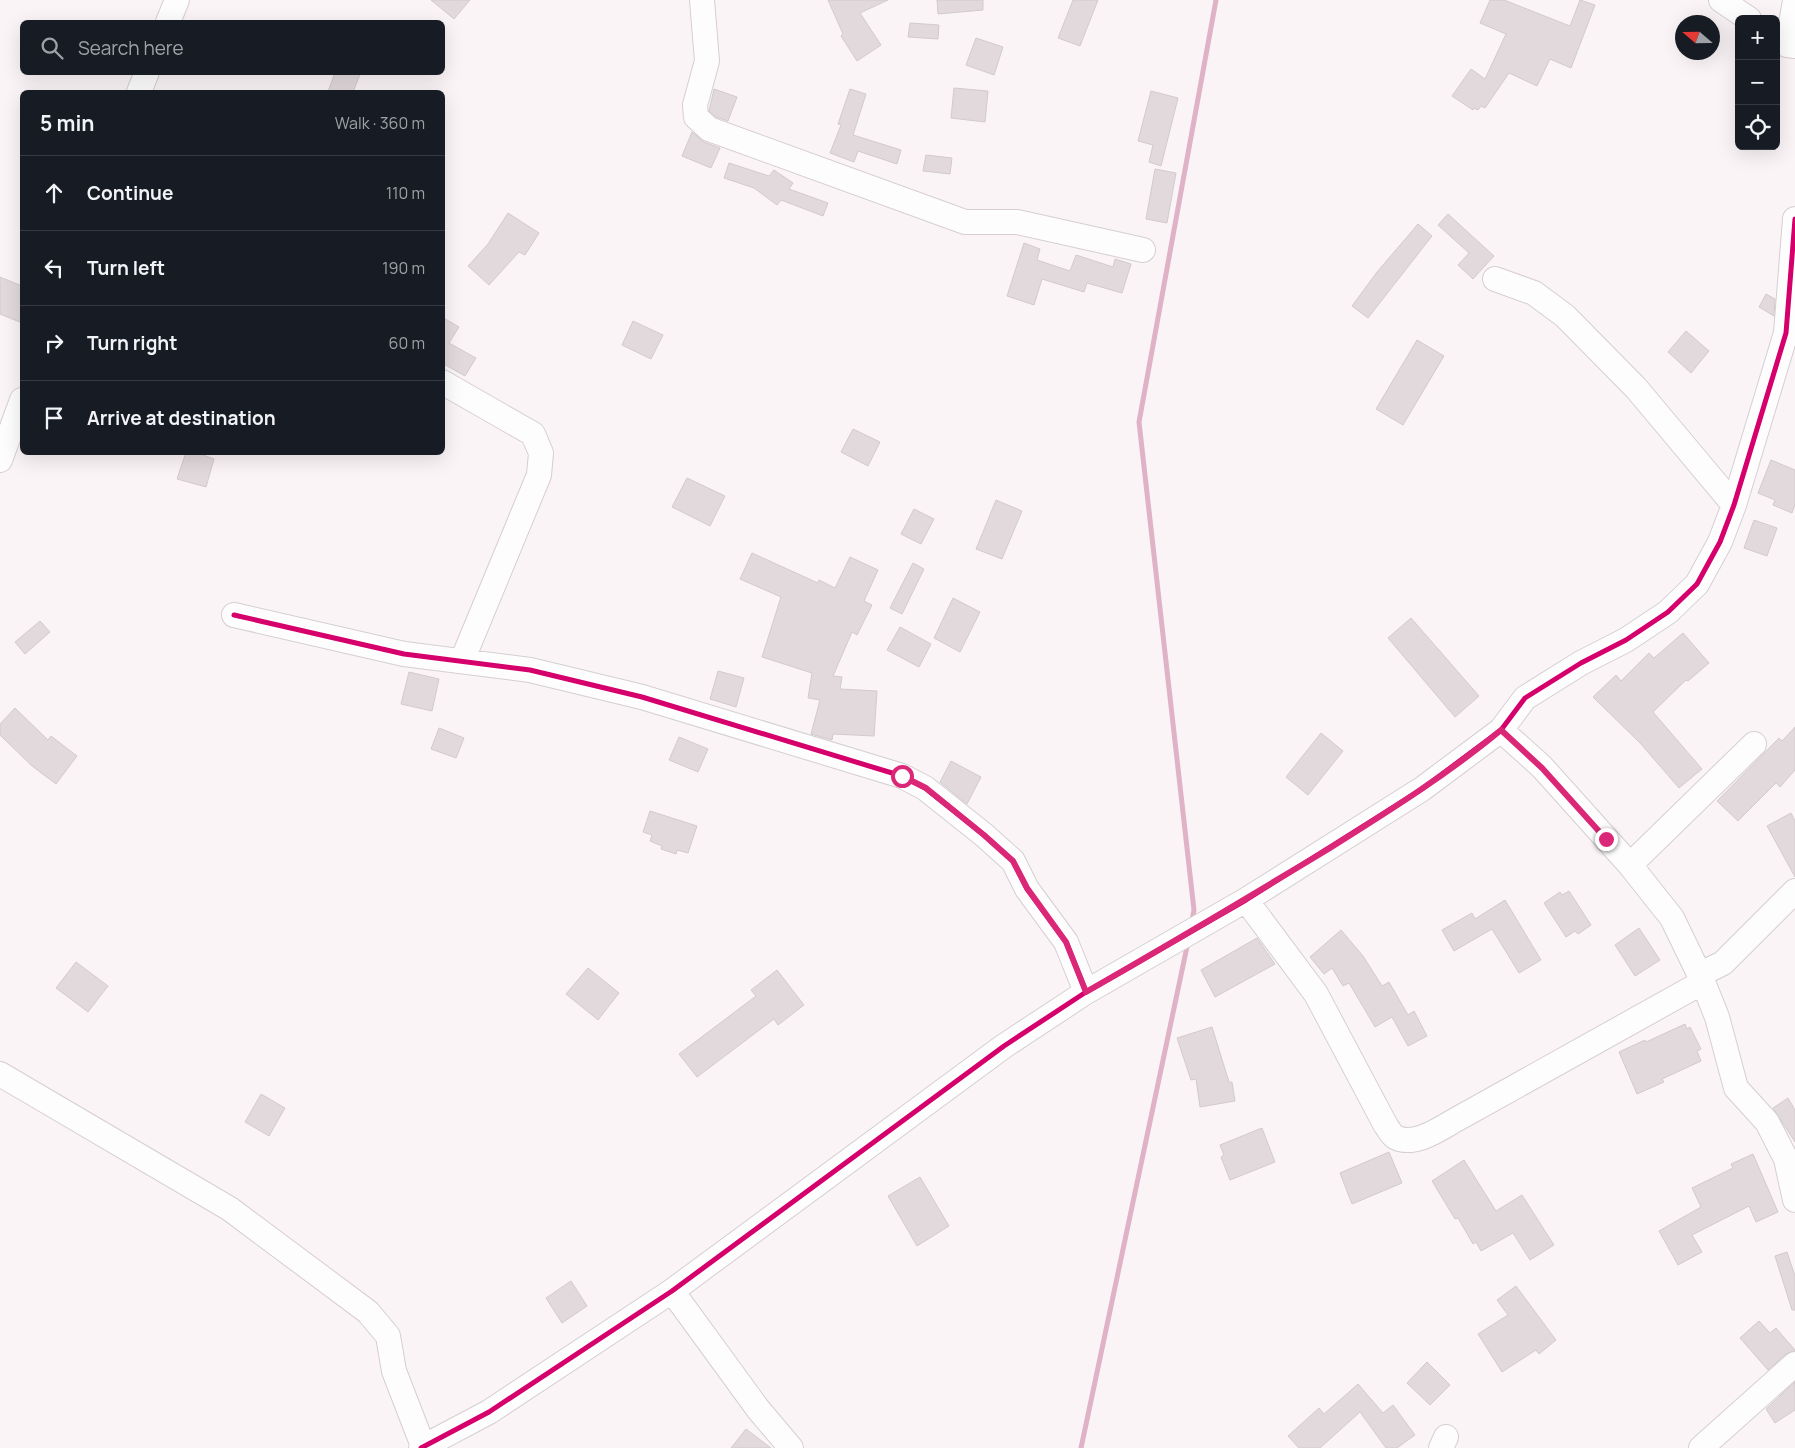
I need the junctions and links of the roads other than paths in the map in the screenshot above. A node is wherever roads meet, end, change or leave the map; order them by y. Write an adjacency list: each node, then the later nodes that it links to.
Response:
1 (177, 0): 6 (street)
2 (702, 0): 11 (street)
3 (1721, 0): 5 (street)
4 (1795, 1): 7 (street)
5 (1743, 15)
6 (169, 20)
7 (1786, 43)
8 (146, 75): 9 (street)
9 (140, 90)
10 (1795, 219): 13 (street)
11 (1143, 250)
12 (1495, 279): 17 (street)
13 (1791, 337): 17 (street)
14 (445, 384): 19 (street)
15 (20, 405): 16 (street)
16 (0, 460)
17 (1734, 505): 20 (street)
18 (234, 615): 19 (street)
19 (462, 661): 26 (street)
20 (1501, 730): 22 (street); 24 (street)
21 (1754, 744): 22 (street)
22 (1630, 865): 25 (street)
23 (1795, 891): 25 (street)
24 (1246, 900): 25 (street); 26 (street)
25 (1701, 979): 28 (street)
26 (1086, 992): 29 (street)
27 (0, 1074): 32 (street)
28 (1795, 1200)
29 (672, 1291): 31 (street); 32 (street); 33 (street)
30 (1795, 1364): 34 (street)
31 (757, 1396)
32 (422, 1447)
33 (791, 1448)
34 (1702, 1448)

